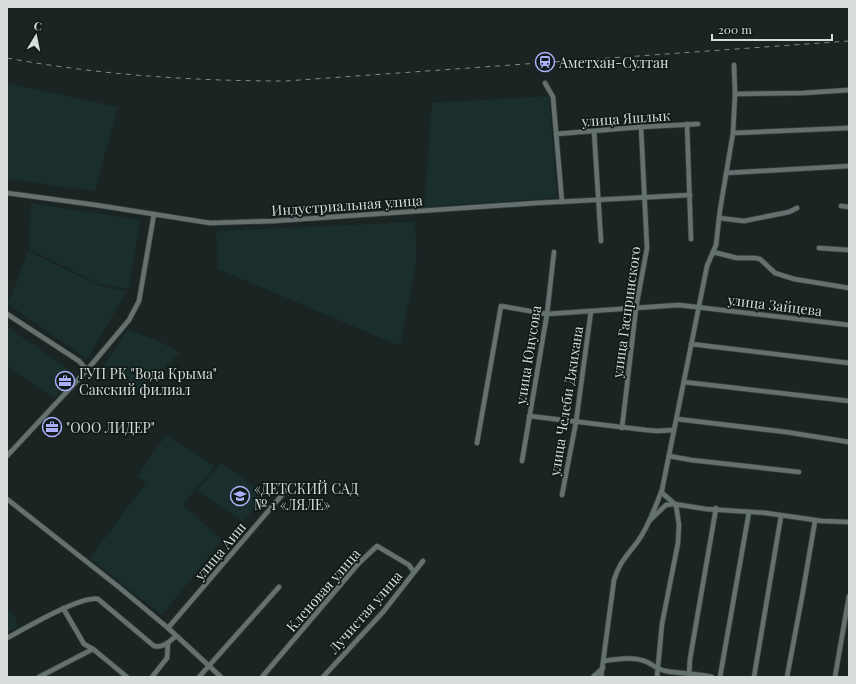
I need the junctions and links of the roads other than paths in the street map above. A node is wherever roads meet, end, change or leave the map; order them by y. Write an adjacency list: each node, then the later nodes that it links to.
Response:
1 (734, 65): 4 (street)
2 (545, 83): 11 (street)
3 (849, 90): 4 (street)
4 (735, 94): 10 (street)
5 (687, 124): 6 (street, улица Яшлык); 7 (street, улица Яшлык); 15 (street)
6 (698, 124)
7 (641, 127): 9 (street, улица Яшлык); 16 (street, улица Гаспринского)
8 (849, 128): 10 (street)
9 (594, 131): 11 (street, улица Яшлык); 17 (street)
10 (733, 133): 13 (street)
11 (556, 134): 18 (street)
12 (849, 166): 13 (street)
13 (726, 173): 23 (street)
14 (7, 193): 22 (street, Индустриальная улица)
15 (690, 194): 16 (street, Индустриальная улица); 24 (street)
16 (645, 197): 17 (street, Индустриальная улица); 32 (street, улица Гаспринского)
17 (599, 200): 18 (street, Индустриальная улица); 25 (street)
18 (562, 202): 22 (street, Индустриальная улица)
19 (841, 206): 20 (street)
20 (849, 207)
21 (797, 208): 23 (street)
22 (154, 214): 39 (street)
23 (719, 218): 29 (street)
24 (691, 239)
25 (601, 241)
26 (819, 248): 27 (street)
27 (849, 250)
28 (554, 252): 35 (street, улица Юнусова)
29 (713, 252): 30 (street); 31 (street)
30 (849, 288)
31 (699, 306): 32 (street, улица Зайцева); 36 (street, улица Зайцева); 37 (street)
32 (636, 308): 33 (street, улица Зайцева); 45 (street, улица Гаспринского)
33 (591, 311): 35 (street, улица Зайцева); 44 (street, улица Челеби Джихана)
34 (7, 314): 39 (street)
35 (547, 314): 42 (street, улица Юнусова); 48 (street, улица Зайцева)
36 (849, 325)
37 (691, 344): 38 (street); 40 (street)
38 (849, 363)
39 (87, 370): 49 (street)
40 (684, 382): 41 (street); 43 (street)
41 (849, 401)
42 (529, 416): 44 (street); 51 (street, улица Юнусова)
43 (677, 420): 46 (street); 47 (street)
44 (576, 422): 45 (street); 55 (street, улица Челеби Джихана)
45 (622, 428): 46 (street)
46 (674, 430): 50 (street)
47 (849, 442)
48 (477, 444)
49 (7, 456)
50 (669, 456): 52 (street); 54 (street)
51 (522, 461)
52 (799, 472)
53 (288, 488): 69 (street, улица Аиш)
54 (661, 492): 57 (street); 62 (street)
55 (562, 495)
56 (7, 499): 69 (street)
57 (674, 504): 58 (street); 62 (street); 77 (street)
58 (716, 508): 59 (street); 78 (street)
59 (749, 512): 60 (street); 90 (street)
60 (781, 516): 61 (street); 91 (street)
61 (815, 520): 63 (street); 92 (street)
62 (648, 522): 74 (street)
63 (849, 522)
64 (423, 561): 65 (street, Лучистая улица)
65 (414, 572): 84 (street, Кленовая улица); 85 (street, Лучистая улица)
66 (279, 587): 75 (street)
67 (849, 596): 93 (street)
68 (63, 608): 71 (street); 72 (street); 73 (street)
69 (168, 628): 70 (street)
70 (176, 636): 72 (street); 75 (street)
71 (7, 638)
72 (168, 643): 81 (street)
73 (92, 649): 79 (street); 80 (street)
74 (604, 661): 76 (street); 77 (street)
75 (210, 666): 82 (street); 83 (street)
76 (603, 668): 86 (street); 87 (street)
77 (659, 669): 78 (street); 88 (street)
78 (689, 674): 89 (street)
79 (39, 677)
80 (126, 677)
81 (152, 677)
82 (200, 677)
83 (221, 677)
84 (262, 677)
85 (323, 677)
86 (593, 677)
87 (601, 677)
88 (658, 677)
89 (712, 677)
90 (720, 677)
91 (754, 677)
92 (787, 677)
93 (835, 677)

